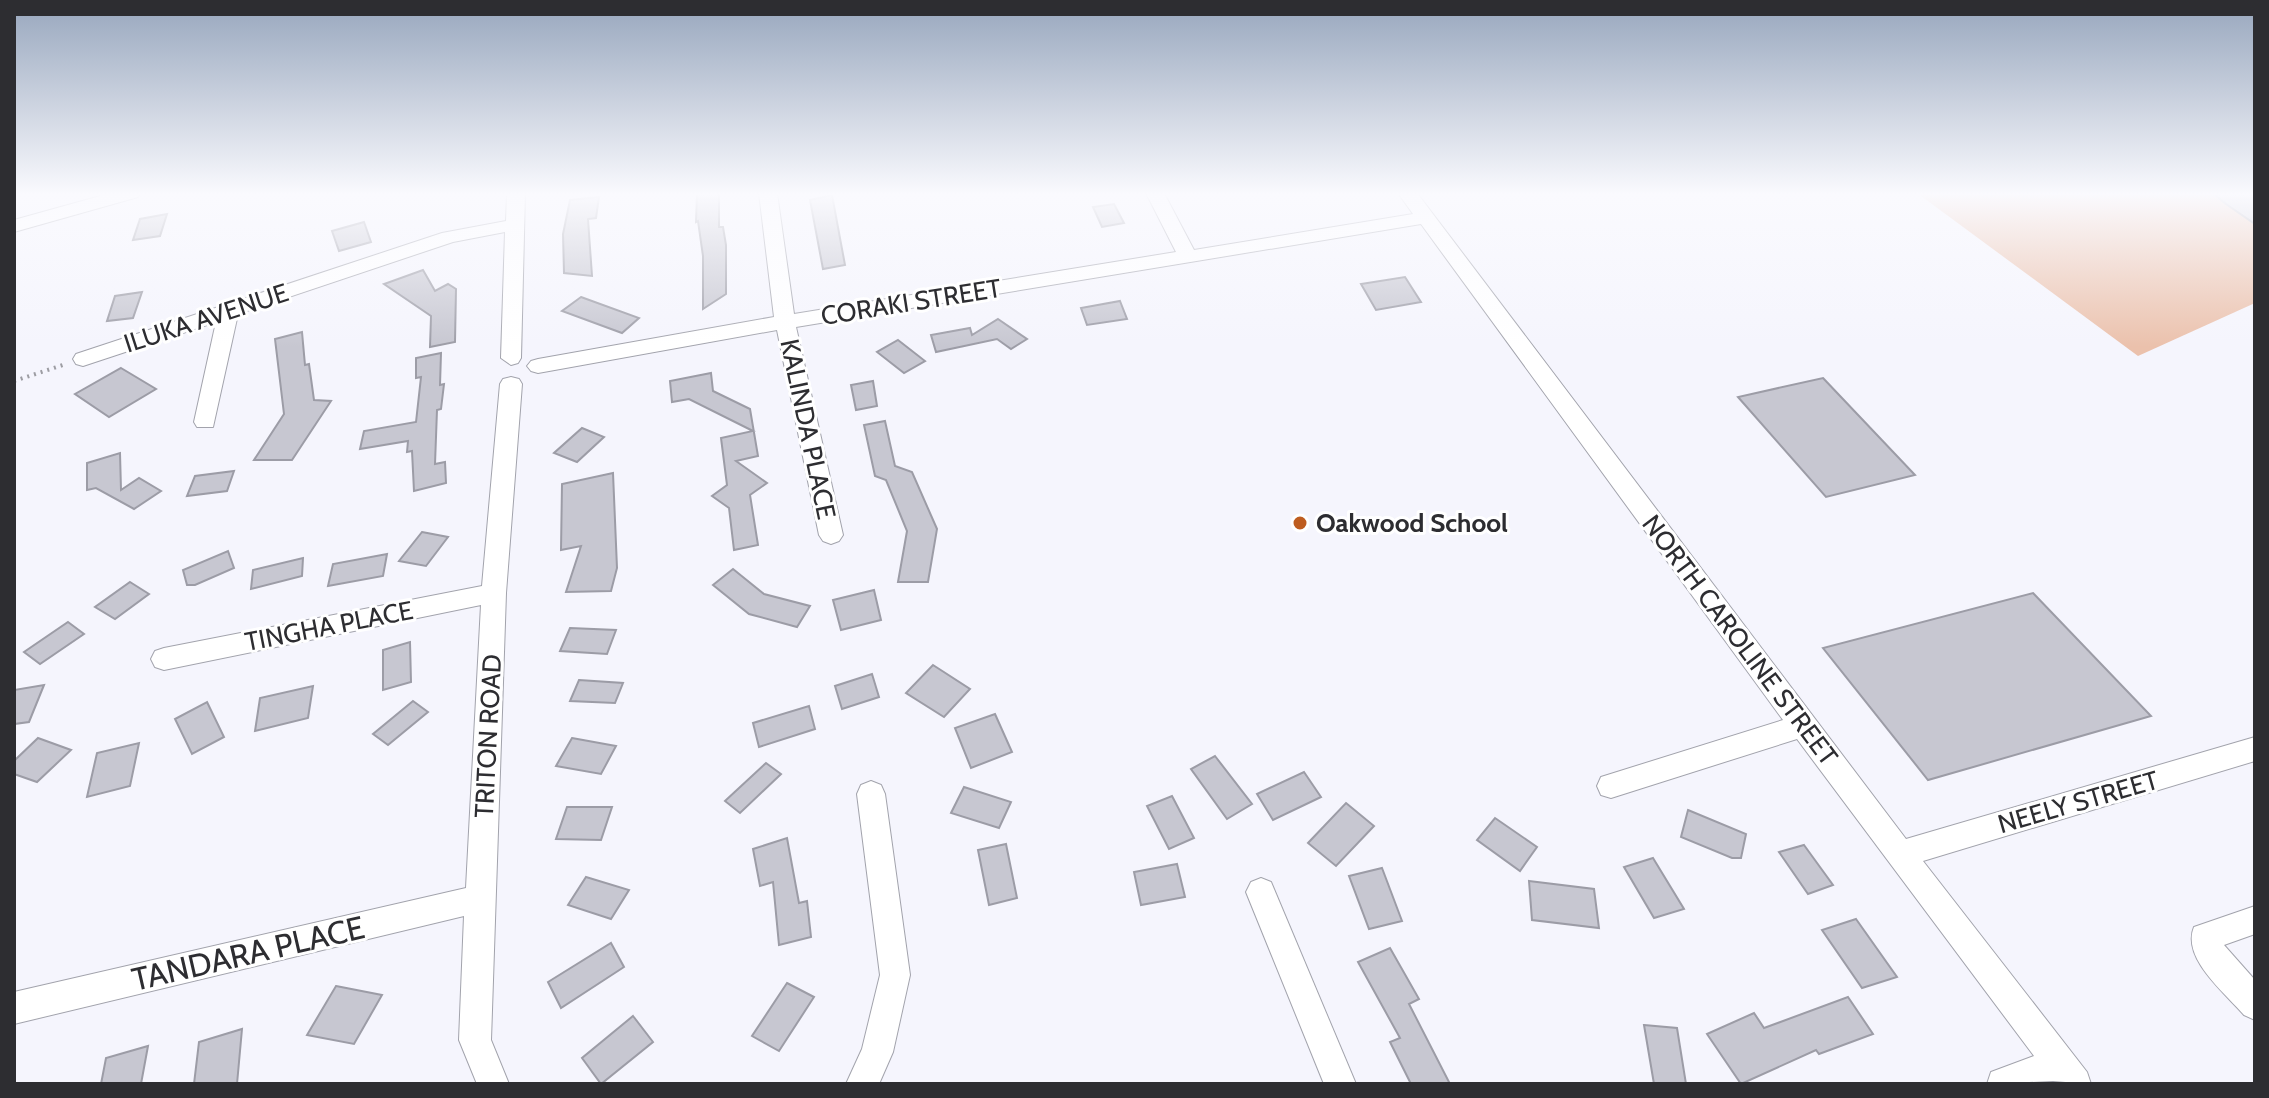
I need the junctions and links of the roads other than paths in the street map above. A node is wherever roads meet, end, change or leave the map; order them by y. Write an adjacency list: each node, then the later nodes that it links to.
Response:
1 (428, 244): 8 (street, ILUKA AVENUE)
2 (513, 244): 11 (street, TRITON ROAD)
3 (775, 244): 9 (street, KALINDA PLACE)
4 (1182, 244): 7 (street)
5 (1270, 244): 7 (street, CORAKI STREET)
6 (1445, 244): 16 (street, NORTH CAROLINE STREET)
7 (1189, 258): 9 (street, CORAKI STREET)
8 (228, 312): 10 (street, ILUKA AVENUE); 12 (street)
9 (785, 322): 11 (street, CORAKI STREET); 13 (street, KALINDA PLACE)
10 (83, 359)
11 (511, 371): 14 (street, TRITON ROAD)
12 (205, 422)
13 (831, 535)
14 (494, 593): 15 (street, TINGHA PLACE); 22 (street, TRITON ROAD)
15 (164, 659)
16 (1803, 726): 18 (street); 20 (street, NORTH CAROLINE STREET)
17 (2255, 749): 20 (street, NEELY STREET)
18 (1611, 786)
19 (871, 794): 28 (street)
20 (1902, 854): 26 (street, NORTH CAROLINE STREET)
21 (1261, 892): 29 (street)
22 (482, 898): 25 (street, TANDARA PLACE); 27 (street, TRITON ROAD)
23 (2255, 920): 24 (street)
24 (2255, 1004)
25 (14, 1008)
26 (2067, 1074): 30 (street)
27 (493, 1084)
28 (862, 1084)
29 (1340, 1084)
30 (2003, 1084)

